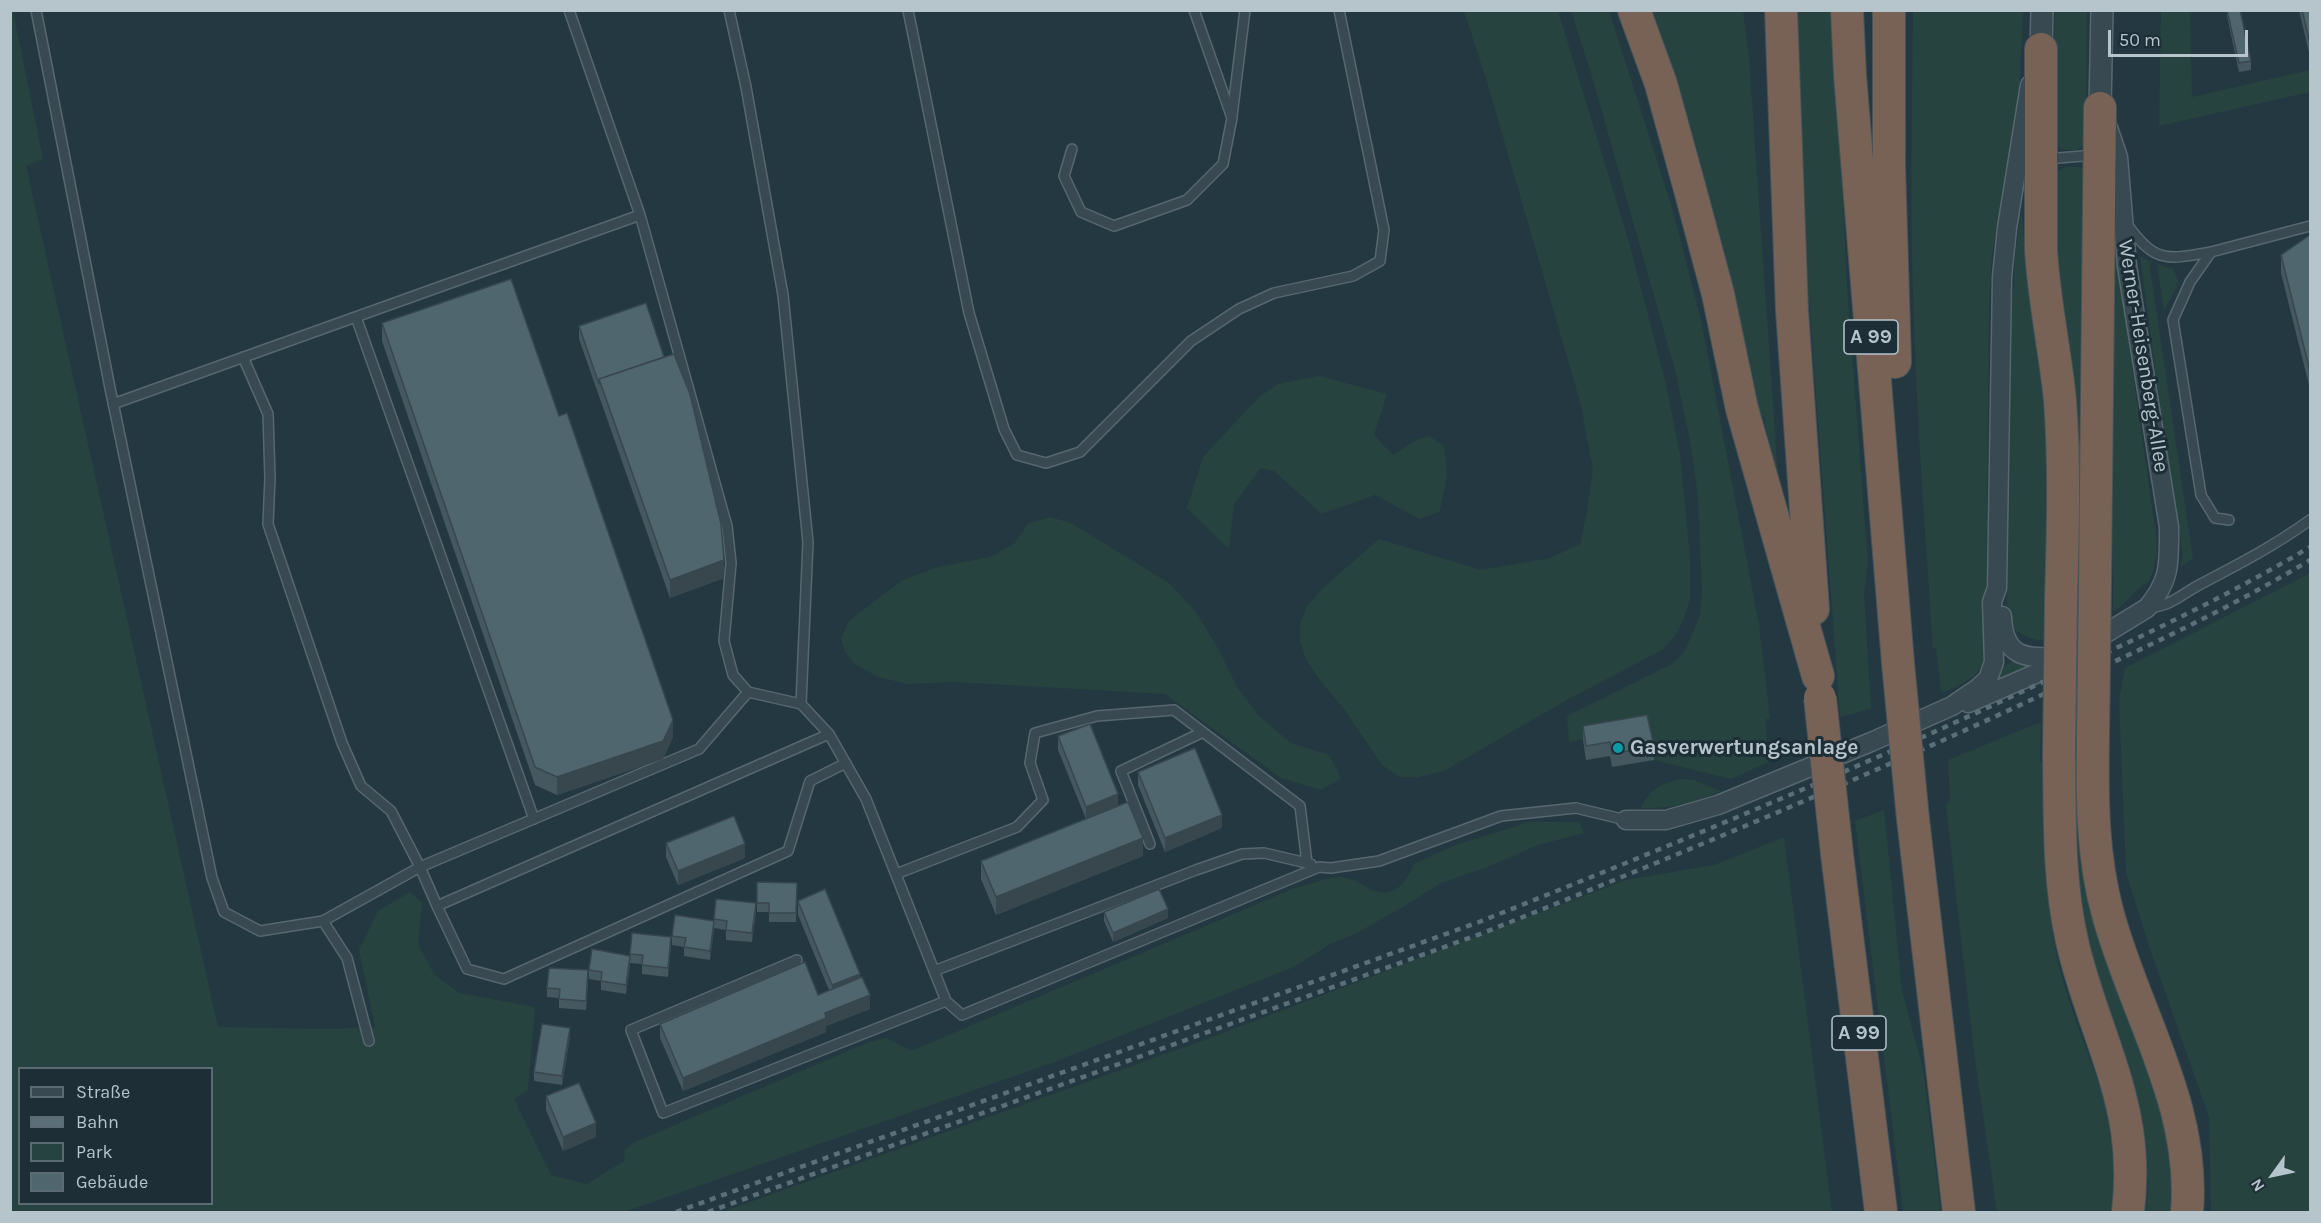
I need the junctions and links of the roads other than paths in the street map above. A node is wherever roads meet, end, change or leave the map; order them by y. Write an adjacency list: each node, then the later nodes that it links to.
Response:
1 (36, 10): 28 (lane)
2 (569, 10): 22 (lane)
3 (729, 10): 37 (lane)
4 (908, 10): 7 (lane)
5 (1194, 10): 17 (lane)
6 (1245, 10): 17 (lane)
7 (1339, 10)
8 (1634, 10): 35 (highway)
9 (1759, 10): 18 (highway)
10 (1781, 10): 18 (highway, A 99)
11 (1847, 10): 34 (highway, A 99)
12 (1889, 10): 34 (highway)
13 (2042, 10): 15 (street, Werner-Heisenberg-Allee)
14 (2102, 10): 16 (street, Werner-Heisenberg-Allee)
15 (2041, 49): 21 (highway); 31 (street, Werner-Heisenberg-Allee)
16 (2100, 108): 20 (highway); 23 (street, Werner-Heisenberg-Allee)
17 (1232, 118): 19 (lane)
18 (1785, 132): 35 (highway, A 99)
19 (1072, 149)
20 (2100, 155): 21 (lane); 58 (highway, bridge)
21 (2040, 159): 57 (highway, bridge)
22 (640, 215): 26 (lane); 36 (lane)
23 (2122, 217): 25 (lane); 32 (street, Werner-Heisenberg-Allee)
24 (2310, 226): 25 (lane)
25 (2211, 252): 29 (lane)
26 (356, 317): 27 (lane); 42 (lane)
27 (243, 357): 28 (lane); 46 (lane)
28 (113, 404): 50 (lane)
29 (2229, 520)
30 (2310, 520): 32 (lane)
31 (1996, 588): 33 (street, Werner-Heisenberg-Allee); 38 (street, Werner-Heisenberg-Allee)
32 (2147, 609): 33 (street, Werner-Heisenberg-Allee)
33 (2072, 655): 38 (street, Werner-Heisenberg-Allee)
34 (1906, 660): 56 (highway, A 99, bridge)
35 (1819, 687): 55 (highway, A 99, bridge)
36 (747, 692): 37 (lane); 42 (lane)
37 (801, 704): 40 (lane)
38 (1952, 706): 43 (street)
39 (1203, 732): 44 (lane); 45 (lane); 48 (lane)
40 (829, 734): 41 (lane); 49 (lane)
41 (846, 763): 48 (lane); 49 (lane)
42 (534, 819): 46 (lane)
43 (1626, 820): 47 (lane)
44 (1150, 844)
45 (1307, 863): 47 (lane); 52 (lane)
46 (420, 867): 49 (lane); 50 (lane)
47 (1319, 867): 53 (lane)
48 (896, 874): 52 (lane)
49 (437, 906)
50 (323, 921): 54 (lane)
51 (798, 960): 53 (lane)
52 (934, 971): 53 (lane)
53 (946, 1001)
54 (369, 1041)
55 (1881, 1212)
56 (1959, 1212)
57 (2128, 1212)
58 (2187, 1212)

